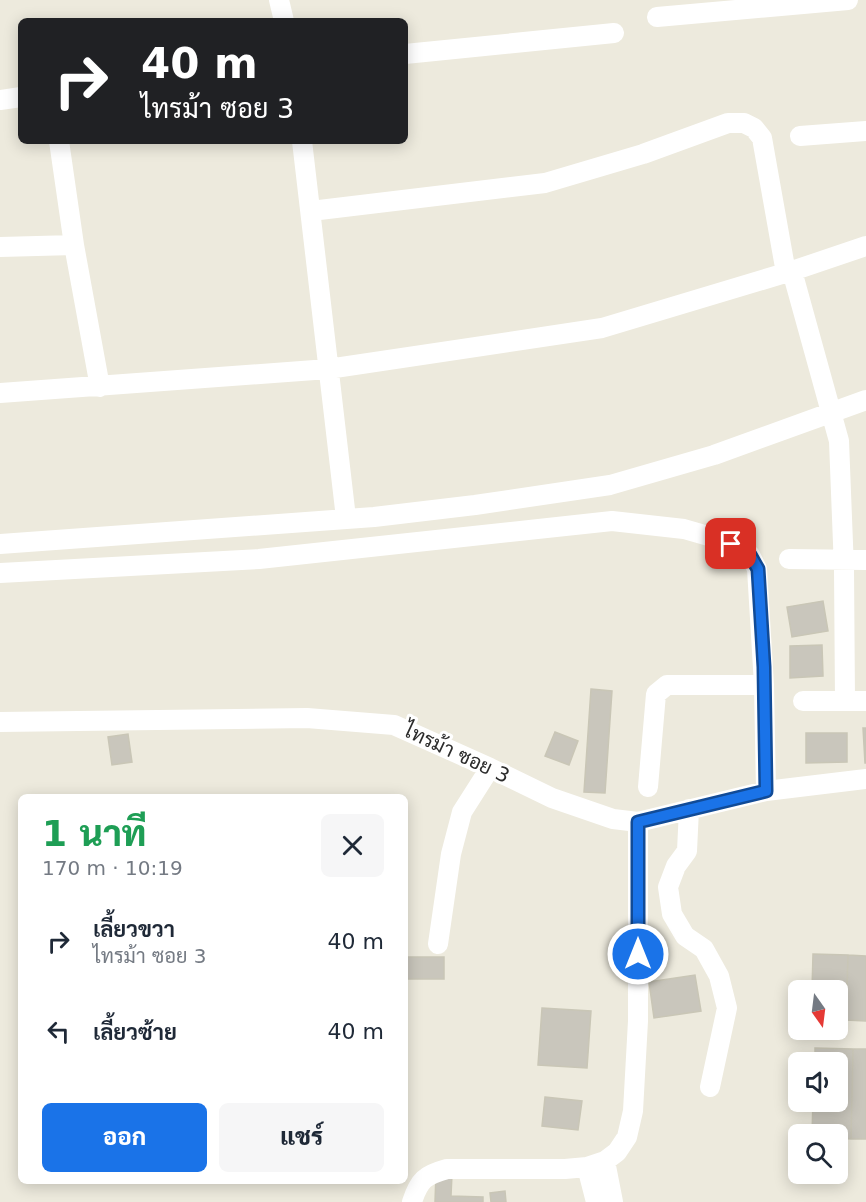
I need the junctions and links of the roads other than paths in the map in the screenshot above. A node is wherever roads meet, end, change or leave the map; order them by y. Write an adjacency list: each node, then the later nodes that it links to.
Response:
1 (279, 0): 4 (street)
2 (848, 0): 3 (street)
3 (657, 16)
4 (283, 18)
5 (614, 33): 6 (street)
6 (408, 54)
7 (18, 97): 8 (street)
8 (0, 100)
9 (866, 131): 10 (street)
10 (800, 136)
11 (59, 144): 14 (street)
12 (302, 144): 13 (street)
13 (310, 211): 17 (street); 18 (street)
14 (74, 245): 16 (street); 19 (street)
15 (866, 246): 17 (street)
16 (0, 247)
17 (789, 272): 18 (street); 22 (street)
18 (328, 369): 19 (street); 23 (street)
19 (100, 387): 20 (street)
20 (0, 393)
21 (866, 400): 22 (street)
22 (832, 411): 23 (street); 26 (street)
23 (346, 518): 24 (street)
24 (0, 544)
25 (789, 559): 26 (street)
26 (844, 560): 27 (street); 31 (street)
27 (866, 560)
28 (0, 573): 29 (street)
29 (764, 685): 36 (street); 37 (street)
30 (803, 701): 31 (street)
31 (845, 701): 32 (street)
32 (866, 701)
33 (0, 722): 34 (street, ไทรม้า ซอย 3)
34 (490, 768): 39 (street, ไทรม้า ซอย 3); 40 (street)
35 (866, 778): 37 (street, ไทรม้า ซอย 3)
36 (648, 788)
37 (766, 791): 38 (street, ไทรม้า ซอย 3)
38 (689, 809): 39 (street, ไทรม้า ซอย 3); 41 (street)
39 (638, 822): 42 (street)
40 (438, 944)
41 (710, 1087)
42 (596, 1164): 43 (street); 44 (street); 45 (street)
43 (412, 1202)
44 (596, 1202)
45 (613, 1202)

